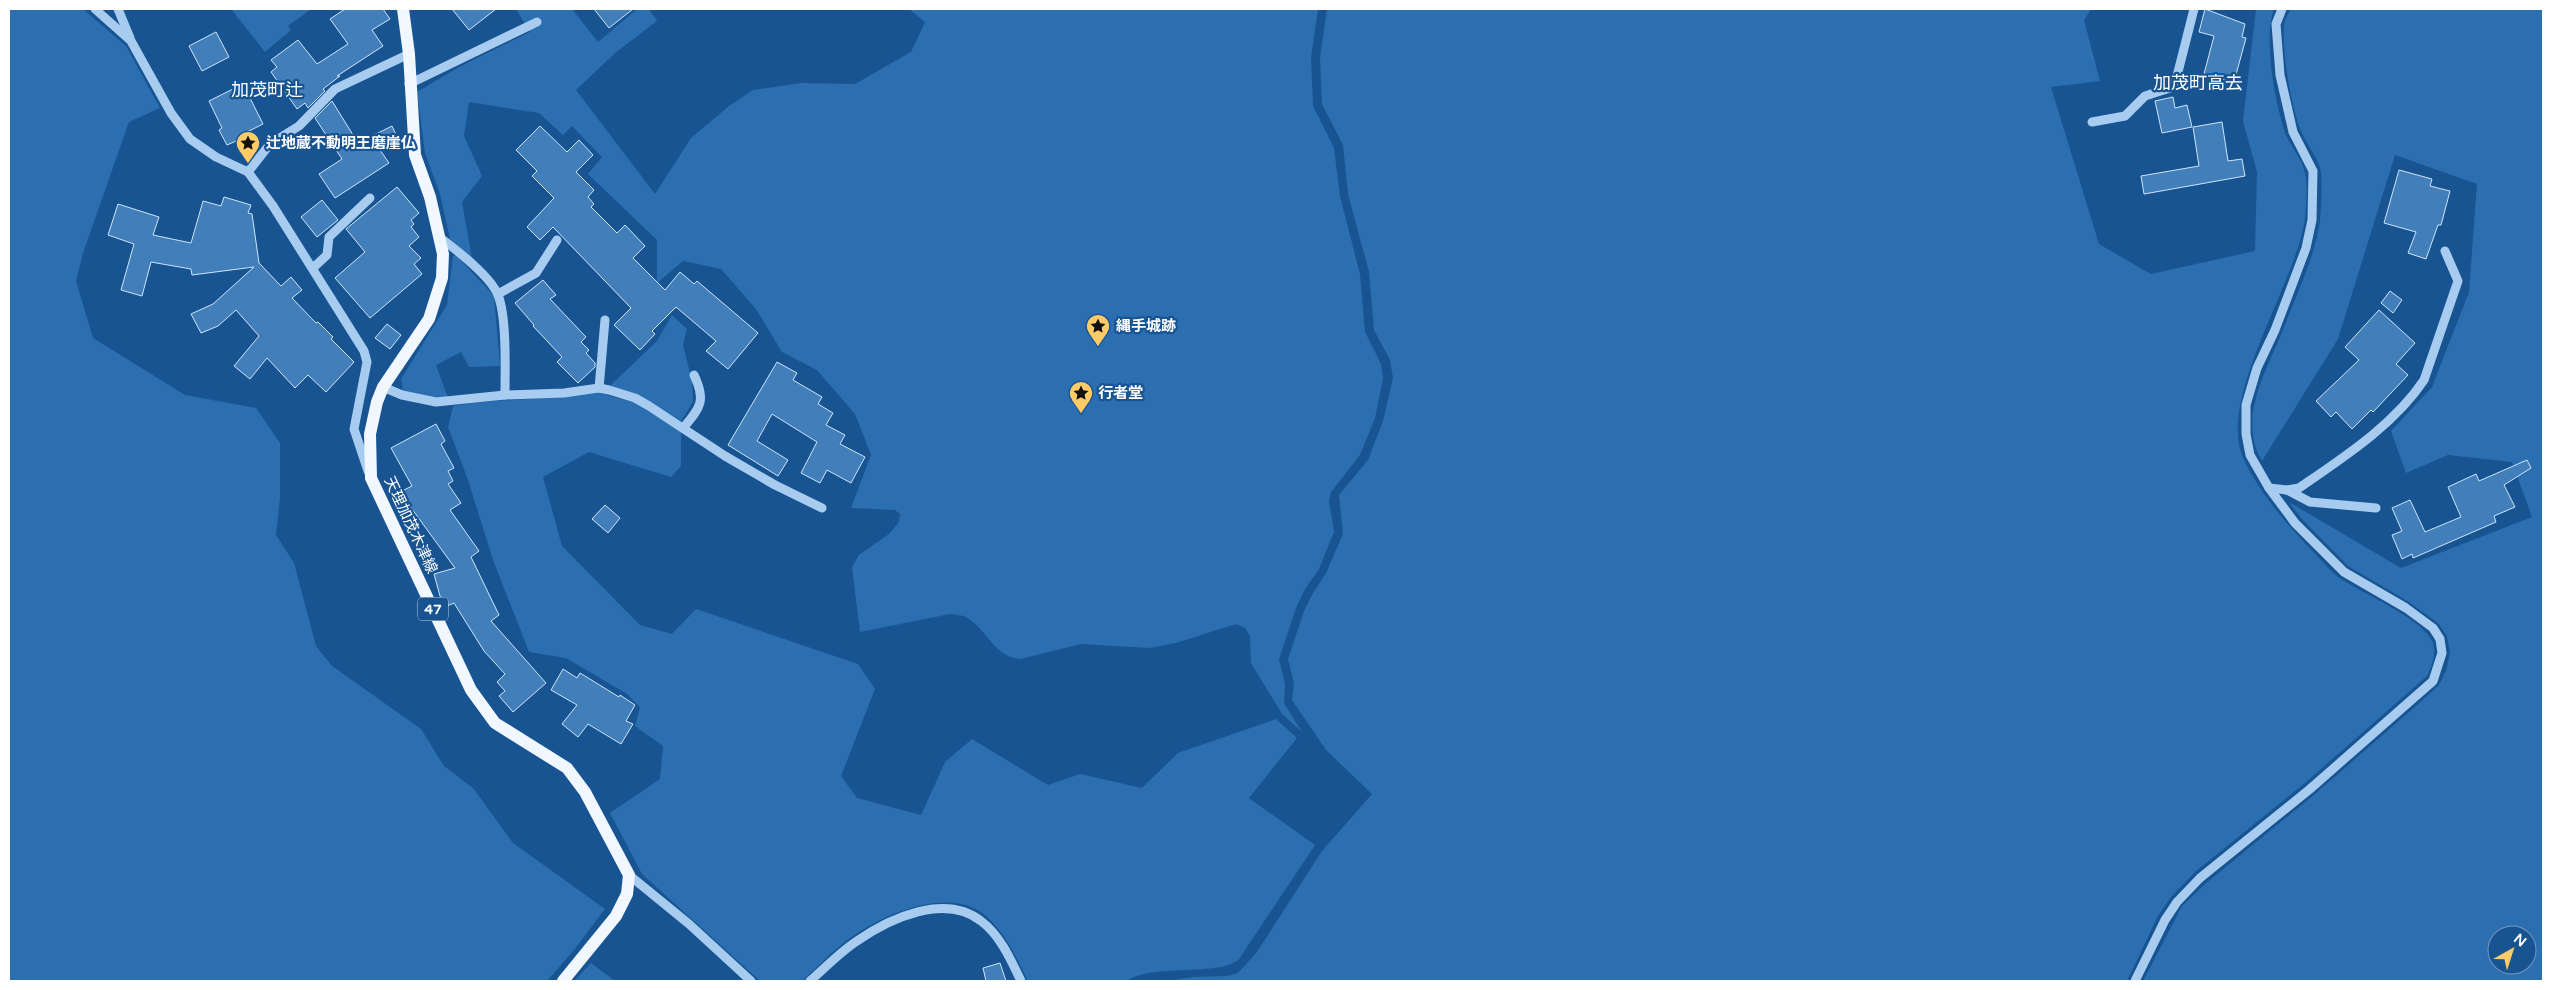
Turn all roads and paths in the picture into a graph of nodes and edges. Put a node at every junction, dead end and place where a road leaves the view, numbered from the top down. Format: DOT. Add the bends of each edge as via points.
graph roads {
  1 [pos="95,9"];
  2 [pos="118,9"];
  3 [pos="403,9"];
  4 [pos="2194,9"];
  5 [pos="2282,9"];
  6 [pos="537,22"];
  7 [pos="131,41"];
  8 [pos="409,54"];
  9 [pos="409,84"];
  10 [pos="2092,122"];
  11 [pos="248,172"];
  12 [pos="370,198"];
  13 [pos="438,235"];
  14 [pos="557,240"];
  15 [pos="2445,252"];
  16 [pos="313,268"];
  17 [pos="498,294"];
  18 [pos="605,320"];
  19 [pos="694,375"];
  20 [pos="383,387"];
  21 [pos="599,388"];
  22 [pos="504,395"];
  23 [pos="684,427"];
  24 [pos="371,478"];
  25 [pos="2269,488"];
  26 [pos="2287,490"];
  27 [pos="822,508"];
  28 [pos="2376,508"];
  29 [pos="629,876"];
  30 [pos="563,981"];
  31 [pos="750,981"];
  32 [pos="810,981"];
  33 [pos="1021,981"];
  34 [pos="2135,981"];
  1 -- 7 [label="street"];
  2 -- 7 [label="street"];
  3 -- 8 [label="main road, 天理加茂木津線 / 47"];
  4 -- 10 [label="street" via="2176,80 2170,88 2145,96 2125,116"];
  5 -- 25 [label="street" via="2276,24 2280,75 2293,132 2313,171 2312,220 2306,248 2257,368 2246,406 2250,455"];
  6 -- 9 [label="street"];
  7 -- 11 [label="street" via="171,113 190,139 216,157"];
  8 -- 9 [label="main road, 天理加茂木津線 / 47"];
  8 -- 11 [label="street" via="335,89 299,126 270,144"];
  9 -- 13 [label="main road, 天理加茂木津線 / 47" via="415,155 430,197"];
  11 -- 16 [label="street"];
  12 -- 16 [label="street" via="329,237 327,255"];
  13 -- 17 [label="street" via="459,252"];
  13 -- 20 [label="main road, 天理加茂木津線 / 47" via="443,254 437,300 429,319"];
  14 -- 17 [label="street" via="536,273"];
  15 -- 26 [label="street" via="2458,281 2420,386 2366,441 2299,488"];
  16 -- 24 [label="street" via="364,351 367,362 354,429"];
  17 -- 22 [label="street" via="502,316"];
  18 -- 21 [label="street"];
  19 -- 23 [label="street" via="702,391 698,410"];
  20 -- 22 [label="street" via="402,395 436,402"];
  20 -- 24 [label="main road, 天理加茂木津線 / 47" via="370,434"];
  21 -- 22 [label="street" via="564,394"];
  21 -- 23 [label="street" via="635,398"];
  23 -- 27 [label="street" via="774,485"];
  24 -- 29 [label="main road, 天理加茂木津線 / 47" via="471,690 495,722 567,768 585,792"];
  25 -- 26 [label="street"];
  25 -- 34 [label="street" via="2295,523 2344,572 2406,608 2433,628 2440,639 2442,653 2438,668 2433,680 2412,700 2188,890 2165,920"];
  26 -- 28 [label="street" via="2310,502"];
  29 -- 30 [label="main road" via="627,894 616,916"];
  29 -- 31 [label="street" via="689,924"];
  32 -- 33 [label="street" via="856,941 895,920 945,908 969,913 983,922 1009,956"];
}
